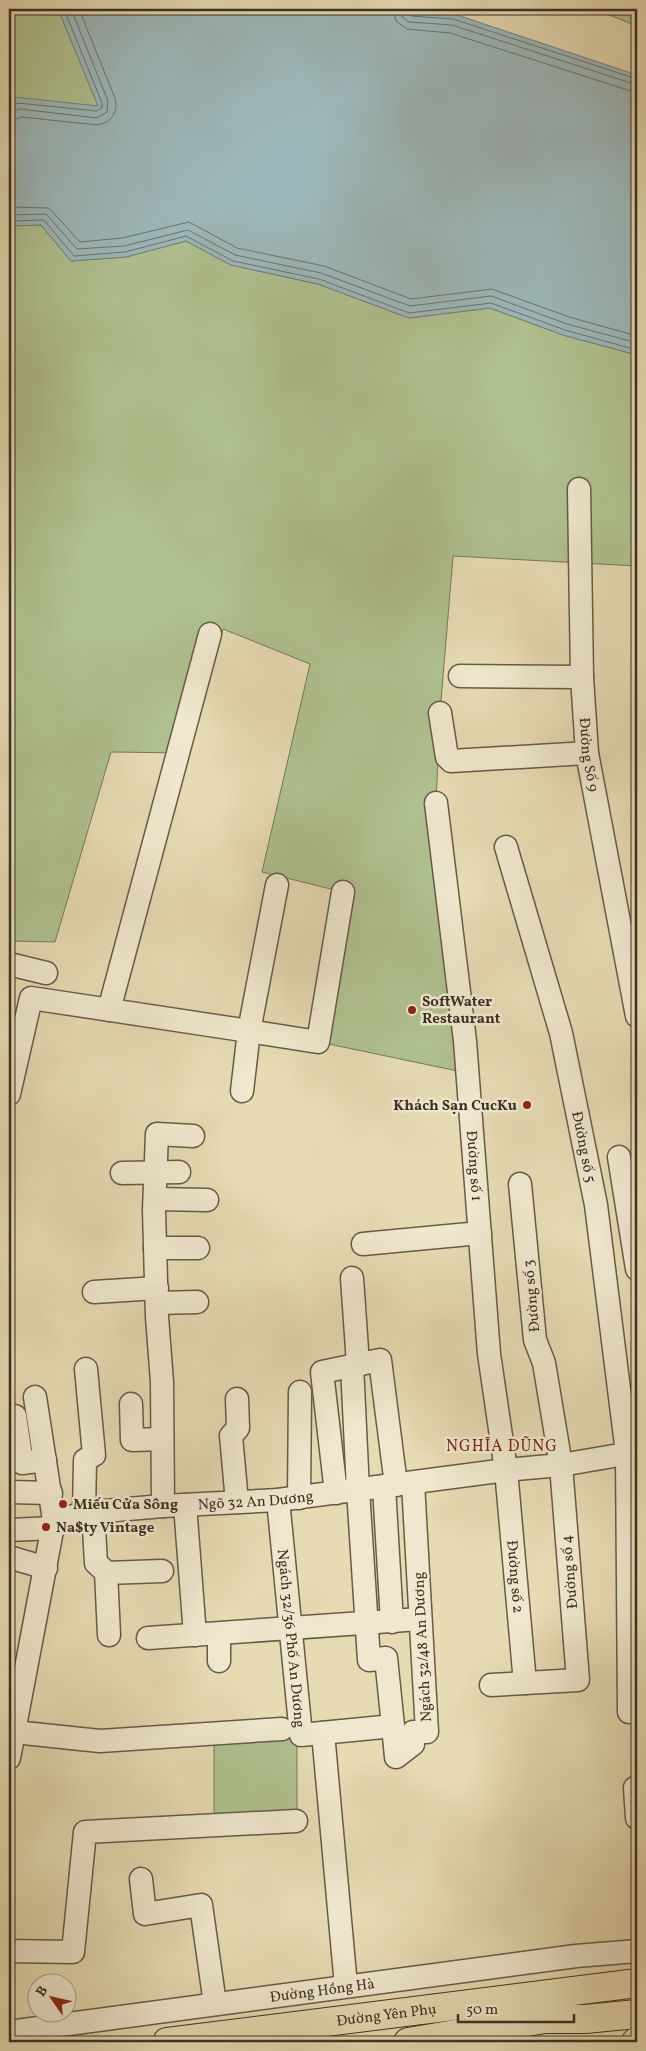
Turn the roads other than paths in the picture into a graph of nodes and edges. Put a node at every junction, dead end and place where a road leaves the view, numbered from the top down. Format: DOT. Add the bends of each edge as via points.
graph roads {
  1 [pos="578,490"];
  2 [pos="210,634"];
  3 [pos="460,676"];
  4 [pos="582,677"];
  5 [pos="440,713"];
  6 [pos="588,753"];
  7 [pos="436,803"];
  8 [pos="506,847"];
  9 [pos="277,885"];
  10 [pos="343,892"];
  11 [pos="9,964"];
  12 [pos="46,973"];
  13 [pos="109,1010"];
  14 [pos="637,1016"];
  15 [pos="249,1030"];
  16 [pos="242,1091"];
  17 [pos="9,1094"];
  18 [pos="192,1136"];
  19 [pos="619,1157"];
  20 [pos="156,1172"];
  21 [pos="179,1172"];
  22 [pos="122,1173"];
  23 [pos="520,1184"];
  24 [pos="155,1199"];
  25 [pos="207,1200"];
  26 [pos="480,1233"];
  27 [pos="363,1244"];
  28 [pos="156,1248"];
  29 [pos="198,1248"];
  30 [pos="637,1269"];
  31 [pos="352,1278"];
  32 [pos="94,1292"];
  33 [pos="157,1296"];
  34 [pos="197,1302"];
  35 [pos="355,1364"];
  36 [pos="86,1369"];
  37 [pos="300,1392"];
  38 [pos="35,1397"];
  39 [pos="237,1399"];
  40 [pos="131,1404"];
  41 [pos="9,1416"];
  42 [pos="162,1439"];
  43 [pos="632,1453"];
  44 [pos="46,1460"];
  45 [pos="561,1465"];
  46 [pos="506,1470"];
  47 [pos="398,1485"];
  48 [pos="347,1491"];
  49 [pos="9,1492"];
  50 [pos="51,1493"];
  51 [pos="289,1499"];
  52 [pos="237,1502"];
  53 [pos="174,1505"];
  54 [pos="632,1508"];
  55 [pos="88,1513"];
  56 [pos="54,1524"];
  57 [pos="9,1530"];
  58 [pos="9,1557"];
  59 [pos="46,1568"];
  60 [pos="162,1571"];
  61 [pos="106,1573"];
  62 [pos="420,1620"];
  63 [pos="392,1622"];
  64 [pos="367,1624"];
  65 [pos="290,1630"];
  66 [pos="219,1634"];
  67 [pos="109,1635"];
  68 [pos="194,1635"];
  69 [pos="148,1638"];
  70 [pos="17,1660"];
  71 [pos="219,1661"];
  72 [pos="526,1683"];
  73 [pos="491,1685"];
  74 [pos="629,1712"];
  75 [pos="393,1726"];
  76 [pos="282,1729"];
  77 [pos="14,1732"];
  78 [pos="323,1733"];
  79 [pos="9,1758"];
  80 [pos="637,1787"];
  81 [pos="637,1818"];
  82 [pos="296,1822"];
  83 [pos="141,1879"];
  84 [pos="634,1946"];
  85 [pos="9,1951"];
  86 [pos="625,1985"];
  87 [pos="346,1986"];
  88 [pos="215,2004"];
  89 [pos="637,2014"];
  90 [pos="545,2019"];
  91 [pos="9,2032"];
  92 [pos="167,2042"];
  93 [pos="408,2042"];
  1 -- 4 [label="street, Đường Số 9"];
  2 -- 13 [label="street"];
  3 -- 4 [label="street"];
  4 -- 6 [label="street, Đường Số 9"];
  5 -- 6 [label="street" via="447,757 451,761"];
  6 -- 14 [label="street, Đường Số 9"];
  7 -- 26 [label="street, Đường số 1" via="465,1041"];
  8 -- 43 [label="street, Đường số 5" via="561,1033 596,1205"];
  9 -- 15 [label="street"];
  10 -- 15 [label="street" via="318,1042"];
  11 -- 12 [label="street"];
  13 -- 15 [label="street"];
  13 -- 17 [label="street" via="31,998"];
  15 -- 16 [label="street"];
  18 -- 20 [label="street" via="157,1134"];
  19 -- 30 [label="street"];
  20 -- 21 [label="street"];
  20 -- 22 [label="street"];
  20 -- 24 [label="street"];
  23 -- 45 [label="street, Đường số 3" via="535,1340 544,1363"];
  24 -- 25 [label="street"];
  24 -- 28 [label="street"];
  26 -- 27 [label="street"];
  26 -- 46 [label="street, Đường số 1" via="490,1354"];
  28 -- 29 [label="street"];
  28 -- 33 [label="street"];
  31 -- 35 [label="street"];
  32 -- 33 [label="street"];
  33 -- 34 [label="street"];
  33 -- 42 [label="street"];
  35 -- 47 [label="street" via="380,1360"];
  35 -- 48 [label="street"];
  35 -- 48 [label="street" via="322,1372"];
  36 -- 55 [label="street" via="94,1455 85,1460"];
  37 -- 51 [label="street, Ngách 32/36 Phố An Dương"];
  38 -- 44 [label="street"];
  39 -- 52 [label="street" via="238,1428 231,1436"];
  40 -- 42 [label="street" via="132,1440"];
  41 -- 44 [label="street" via="15,1416 22,1463"];
  42 -- 53 [label="street" via="162,1463"];
  43 -- 45 [label="street, Ngõ 32 An Dương"];
  43 -- 54 [label="street, Đường số 5"];
  44 -- 50 [label="street"];
  45 -- 46 [label="street, Ngõ 32 An Dương"];
  45 -- 72 [label="street, Đường số 4" via="578,1680"];
  46 -- 47 [label="street, Ngõ 32 An Dương"];
  46 -- 72 [label="street, Đường số 2"];
  47 -- 48 [label="street, Ngõ 32 An Dương"];
  47 -- 62 [label="street, Ngách 32/48 An Dương"];
  47 -- 63 [label="street"];
  48 -- 51 [label="street, Ngõ 32 An Dương"];
  48 -- 64 [label="street"];
  49 -- 50 [label="street"];
  50 -- 56 [label="street"];
  51 -- 52 [label="street, Ngõ 32 An Dương"];
  51 -- 65 [label="street, Ngách 32/36 Phố An Dương"];
  52 -- 53 [label="street, Ngõ 32 An Dương"];
  53 -- 55 [label="street, Ngõ 32 An Dương"];
  53 -- 68 [label="street"];
  54 -- 74 [label="street, Đường số 5"];
  55 -- 56 [label="street, Ngõ 32 An Dương"];
  55 -- 61 [label="street" via="96,1563"];
  56 -- 57 [label="street, Ngõ 32 An Dương"];
  56 -- 59 [label="street"];
  58 -- 59 [label="street"];
  59 -- 70 [label="street"];
  60 -- 61 [label="street"];
  61 -- 67 [label="street"];
  62 -- 63 [label="street"];
  62 -- 75 [label="street, Ngách 32/48 An Dương" via="428,1732 413,1732 413,1744 396,1757"];
  63 -- 64 [label="street"];
  64 -- 65 [label="street"];
  64 -- 75 [label="street" via="370,1660 386,1658"];
  65 -- 66 [label="street"];
  65 -- 78 [label="street, Ngách 32/36 Phố An Dương" via="301,1735"];
  66 -- 68 [label="street"];
  66 -- 71 [label="street"];
  68 -- 69 [label="street"];
  70 -- 77 [label="street"];
  72 -- 73 [label="street"];
  75 -- 78 [label="street, Ngách 32/36 Phố An Dương"];
  76 -- 77 [label="street" via="100,1741"];
  77 -- 79 [label="street"];
  78 -- 87 [label="street"];
  80 -- 81 [label="street"];
  82 -- 85 [label="street" via="85,1832 72,1952"];
  83 -- 88 [label="street" via="145,1914 202,1906"];
  84 -- 87 [label="street, Đường Hồng Hà"];
  86 -- 90 [label="main road"];
  86 -- 92 [label="main road, Đường Yên Phụ"];
  87 -- 88 [label="street, Đường Hồng Hà"];
  88 -- 91 [label="street, Đường Hồng Hà"];
  89 -- 90 [label="main road"];
  90 -- 93 [label="main road"];
}
